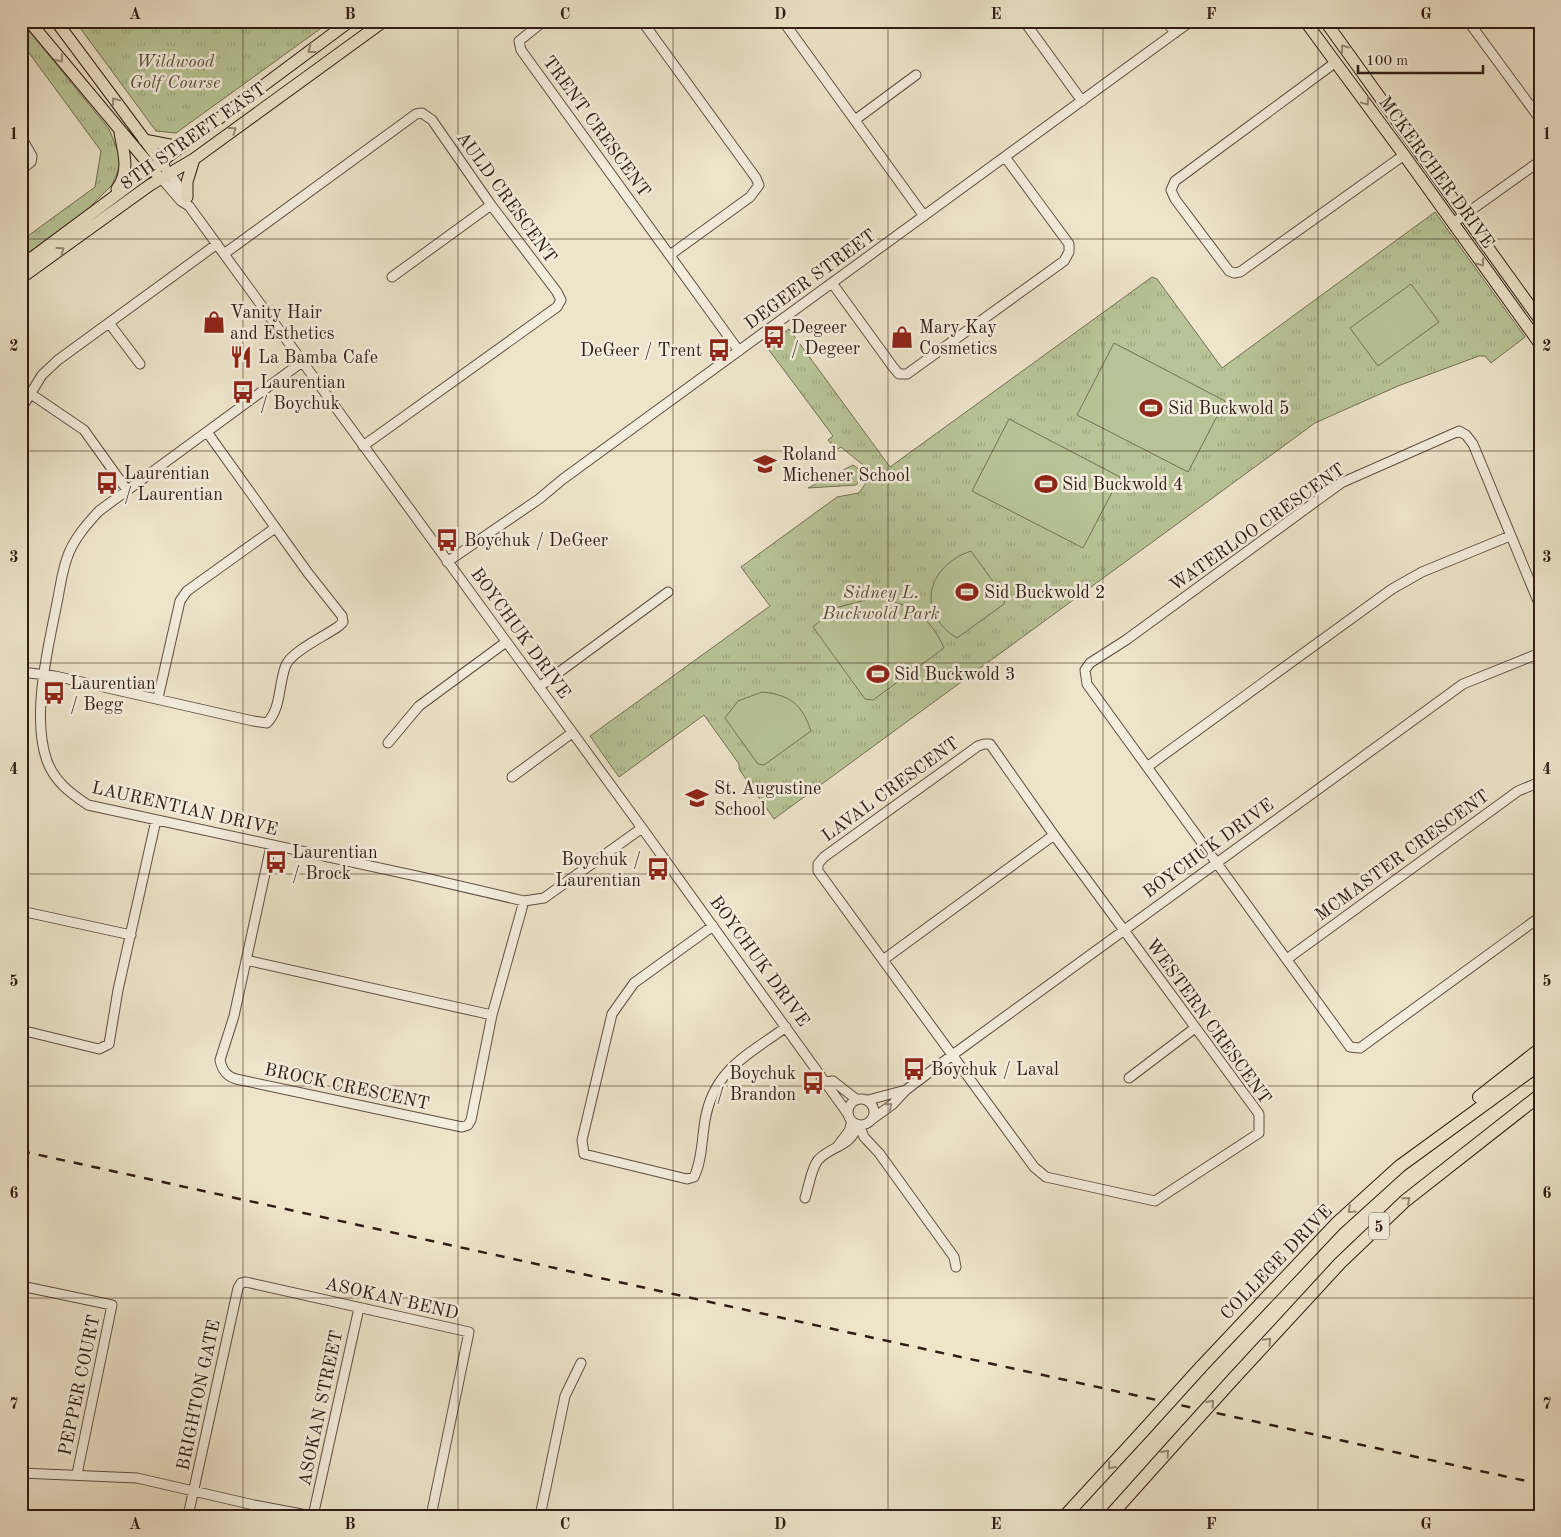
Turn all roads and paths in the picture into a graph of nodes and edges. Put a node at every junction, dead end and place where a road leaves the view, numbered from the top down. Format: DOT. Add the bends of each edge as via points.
graph roads {
  1 [pos="29,21"];
  2 [pos="56,21"];
  3 [pos="350,21"];
  4 [pos="384,21"];
  5 [pos="544,21"];
  6 [pos="642,21"];
  7 [pos="1024,21"];
  8 [pos="1166,21"];
  9 [pos="1191,21"];
  10 [pos="1305,21"];
  11 [pos="1325,21"];
  12 [pos="1468,21"];
  13 [pos="788,23"];
  14 [pos="1175,33"];
  15 [pos="1336,62"];
  16 [pos="916,75"];
  17 [pos="1082,101"];
  18 [pos="1540,119"];
  19 [pos="855,120"];
  20 [pos="120,132"];
  21 [pos="21,137"];
  22 [pos="144,140"];
  23 [pos="180,147"];
  24 [pos="1404,155"];
  25 [pos="1005,157"];
  26 [pos="194,159"];
  27 [pos="1540,161"];
  28 [pos="156,164"];
  29 [pos="21,170"];
  30 [pos="165,176"];
  31 [pos="111,197"];
  32 [pos="188,202"];
  33 [pos="491,205"];
  34 [pos="1465,215"];
  35 [pos="924,216"];
  36 [pos="1453,223"];
  37 [pos="217,244"];
  38 [pos="224,254"];
  39 [pos="670,255"];
  40 [pos="21,266"];
  41 [pos="392,277"];
  42 [pos="21,278"];
  43 [pos="832,283"];
  44 [pos="1540,320"];
  45 [pos="109,322"];
  46 [pos="1540,344"];
  47 [pos="739,351"];
  48 [pos="302,362"];
  49 [pos="140,364"];
  50 [pos="31,394"];
  51 [pos="21,409"];
  52 [pos="207,432"];
  53 [pos="363,446"];
  54 [pos="127,490"];
  55 [pos="275,528"];
  56 [pos="1510,536"];
  57 [pos="447,562"];
  58 [pos="668,592"];
  59 [pos="1540,606"];
  60 [pos="506,642"];
  61 [pos="1540,652"];
  62 [pos="21,672"];
  63 [pos="43,674"];
  64 [pos="539,687"];
  65 [pos="158,698"];
  66 [pos="572,734"];
  67 [pos="388,743"];
  68 [pos="1147,767"];
  69 [pos="512,777"];
  70 [pos="1540,782"];
  71 [pos="156,820"];
  72 [pos="642,828"];
  73 [pos="1054,835"];
  74 [pos="271,846"];
  75 [pos="1218,863"];
  76 [pos="524,901"];
  77 [pos="21,911"];
  78 [pos="1540,917"];
  79 [pos="713,926"];
  80 [pos="1124,930"];
  81 [pos="131,935"];
  82 [pos="1287,959"];
  83 [pos="246,960"];
  84 [pos="883,960"];
  85 [pos="492,1015"];
  86 [pos="786,1027"];
  87 [pos="1195,1028"];
  88 [pos="21,1030"];
  89 [pos="1540,1049"];
  90 [pos="951,1056"];
  91 [pos="1540,1064"];
  92 [pos="1129,1078"];
  93 [pos="825,1082"];
  94 [pos="906,1090"];
  95 [pos="1540,1095"];
  96 [pos="856,1099"];
  97 [pos="868,1100"];
  98 [pos="859,1121"];
  99 [pos="1400,1166"];
  100 [pos="805,1198"];
  101 [pos="956,1267"];
  102 [pos="241,1283"];
  103 [pos="21,1286"];
  104 [pos="359,1308"];
  105 [pos="581,1363"];
  106 [pos="21,1473"];
  107 [pos="77,1474"];
  108 [pos="194,1492"];
  109 [pos="188,1516"];
  110 [pos="312,1516"];
  111 [pos="431,1516"];
  112 [pos="540,1516"];
  113 [pos="1065,1516"];
  114 [pos="1110,1516"];
  1 -- 20 [label="main road, BOYCHUK DRIVE, one-way"];
  22 -- 2 [label="main road, BOYCHUK DRIVE, one-way"];
  3 -- 23 [label="main road, 8TH STREET EAST, one-way"];
  26 -- 4 [label="main road, 8TH STREET EAST, one-way"];
  5 -- 39 [label="street, TRENT CRESCENT" via="519,41 521,50"];
  6 -- 39 [label="street" via="759,185 750,196"];
  7 -- 17 [label="street"];
  8 -- 14 [label="street"];
  9 -- 14 [label="street, DEGEER STREET"];
  10 -- 15 [label="main road, MCKERCHER DRIVE"];
  34 -- 11 [label="main road, MCKERCHER DRIVE, one-way"];
  12 -- 18 [label="street"];
  13 -- 19 [label="street"];
  14 -- 17 [label="street, DEGEER STREET"];
  15 -- 24 [label="main road, MCKERCHER DRIVE, one-way"];
  15 -- 24 [label="street" via="1175,181 1172,190 1175,199 1229,271 1240,272"];
  16 -- 19 [label="street"];
  17 -- 25 [label="street, DEGEER STREET"];
  19 -- 35 [label="street"];
  20 -- 28 [label="main road, BOYCHUK DRIVE"];
  20 -- 31 [label="main road" via="124,178"];
  21 -- 29 [label="street" via="32,156 31,162"];
  22 -- 23 [label="main road"];
  22 -- 28 [label="main road, BOYCHUK DRIVE"];
  23 -- 28 [label="main road, 8TH STREET EAST"];
  24 -- 36 [label="main road, MCKERCHER DRIVE"];
  25 -- 35 [label="street, DEGEER STREET"];
  25 -- 43 [label="street" via="1069,244 1067,256 1056,266 907,374 899,374 893,367"];
  26 -- 30 [label="main road, 8TH STREET EAST"];
  26 -- 32 [label="main road" via="187,182"];
  27 -- 34 [label="street"];
  28 -- 30 [label="main road, BOYCHUK DRIVE"];
  28 -- 31 [label="main road, 8TH STREET EAST"];
  30 -- 32 [label="street, BOYCHUK DRIVE" via="181,201"];
  42 -- 30 [label="main road, 8TH STREET EAST, one-way"];
  31 -- 40 [label="main road, 8TH STREET EAST"];
  32 -- 37 [label="street, BOYCHUK DRIVE"];
  33 -- 38 [label="street, AULD CRESCENT" via="432,120 416,114"];
  33 -- 41 [label="street"];
  33 -- 53 [label="street, AULD CRESCENT" via="560,296 560,304"];
  34 -- 36 [label="street"];
  34 -- 44 [label="main road, MCKERCHER DRIVE"];
  35 -- 43 [label="street, DEGEER STREET"];
  36 -- 46 [label="main road, MCKERCHER DRIVE, one-way"];
  37 -- 38 [label="street, BOYCHUK DRIVE"];
  37 -- 45 [label="street"];
  38 -- 48 [label="street, BOYCHUK DRIVE"];
  39 -- 47 [label="street, TRENT CRESCENT"];
  43 -- 47 [label="street, DEGEER STREET"];
  45 -- 49 [label="street"];
  45 -- 50 [label="street" via="58,360 42,375"];
  47 -- 57 [label="street, DEGEER STREET" via="540,499"];
  48 -- 52 [label="street, LAURENTIAN DRIVE"];
  48 -- 53 [label="street, BOYCHUK DRIVE"];
  50 -- 51 [label="street"];
  50 -- 54 [label="street" via="84,430"];
  52 -- 54 [label="street, LAURENTIAN DRIVE"];
  52 -- 55 [label="street"];
  53 -- 57 [label="street, BOYCHUK DRIVE"];
  54 -- 63 [label="street, LAURENTIAN DRIVE" via="83,528 67,557"];
  55 -- 65 [label="street" via="187,591 180,601"];
  55 -- 65 [label="street" via="342,616 343,622 286,663 275,715 267,723"];
  56 -- 59 [label="street, WATERLOO CRESCENT"];
  56 -- 68 [label="street" via="1422,572 1392,589"];
  56 -- 68 [label="street, WATERLOO CRESCENT" via="1473,444 1459,431 1341,483 1084,670 1087,684"];
  57 -- 60 [label="street, BOYCHUK DRIVE"];
  58 -- 64 [label="street"];
  60 -- 64 [label="street, BOYCHUK DRIVE"];
  60 -- 67 [label="street" via="419,706"];
  61 -- 75 [label="street, BOYCHUK DRIVE" via="1463,684"];
  62 -- 63 [label="street"];
  63 -- 65 [label="street"];
  63 -- 71 [label="street, LAURENTIAN DRIVE" via="42,736 47,762 65,790 88,804"];
  64 -- 66 [label="street, BOYCHUK DRIVE"];
  66 -- 69 [label="street"];
  66 -- 72 [label="street, BOYCHUK DRIVE"];
  68 -- 75 [label="street, WATERLOO CRESCENT"];
  70 -- 82 [label="street, MCMASTER CRESCENT" via="1518,791"];
  71 -- 74 [label="street, LAURENTIAN DRIVE"];
  71 -- 81 [label="street"];
  72 -- 76 [label="street, LAURENTIAN DRIVE" via="544,898"];
  72 -- 79 [label="street, BOYCHUK DRIVE"];
  73 -- 80 [label="street, LAVAL CRESCENT"];
  73 -- 84 [label="street"];
  73 -- 84 [label="street, LAVAL CRESCENT" via="990,744 984,744 824,857 818,864 818,871"];
  74 -- 76 [label="street, LAURENTIAN DRIVE"];
  74 -- 83 [label="street, BROCK CRESCENT"];
  75 -- 80 [label="street, BOYCHUK DRIVE"];
  75 -- 82 [label="street"];
  76 -- 85 [label="street, BROCK CRESCENT"];
  77 -- 81 [label="street"];
  78 -- 82 [label="street" via="1360,1048 1350,1047"];
  79 -- 86 [label="street, BOYCHUK DRIVE"];
  79 -- 86 [label="street" via="634,983 612,1014 582,1140 584,1154 687,1179 694,1177 709,1101 716,1085 726,1072"];
  80 -- 87 [label="street, WESTERN CRESCENT"];
  80 -- 90 [label="street, BOYCHUK DRIVE"];
  81 -- 88 [label="street" via="109,1044 99,1050"];
  83 -- 85 [label="street"];
  83 -- 85 [label="street, BROCK CRESCENT" via="220,1060 224,1072 236,1079 343,1103 462,1127 468,1125"];
  84 -- 90 [label="street, LAVAL CRESCENT"];
  86 -- 93 [label="street, BOYCHUK DRIVE"];
  87 -- 90 [label="street, WESTERN CRESCENT" via="1259,1114 1260,1133 1155,1202 1046,1177 1034,1167"];
  87 -- 92 [label="street"];
  89 -- 99 [label="highway"];
  90 -- 94 [label="street, BOYCHUK DRIVE"];
  91 -- 99 [label="highway, COLLEGE DRIVE / 5"];
  93 -- 96 [label="street" via="833,1081"];
  93 -- 98 [label="street, BOYCHUK DRIVE"];
  94 -- 97 [label="street, BOYCHUK DRIVE"];
  98 -- 94 [label="street, BOYCHUK DRIVE, one-way" via="893,1104"];
  114 -- 95 [label="highway, 5, one-way, bridge" via="1340,1264 1405,1201"];
  96 -- 97 [label="street, BOYCHUK DRIVE"];
  96 -- 98 [label="street" via="848,1107"];
  97 -- 98 [label="street" via="874,1110"];
  98 -- 100 [label="street" via="850,1140 819,1160"];
  98 -- 101 [label="street" via="864,1138 954,1257"];
  99 -- 113 [label="highway, COLLEGE DRIVE / 5, one-way, bridge" via="1336,1224"];
  102 -- 104 [label="street, ASOKAN BEND"];
  102 -- 108 [label="street, BRIGHTON GATE"];
  103 -- 107 [label="street, PEPPER COURT" via="112,1305"];
  104 -- 110 [label="street, ASOKAN STREET"];
  104 -- 111 [label="street, ASOKAN BEND" via="469,1332"];
  105 -- 112 [label="street" via="565,1396"];
  106 -- 107 [label="street"];
  107 -- 108 [label="street" via="137,1478"];
  108 -- 109 [label="street, BRIGHTON GATE"];
  108 -- 110 [label="street"];
}
